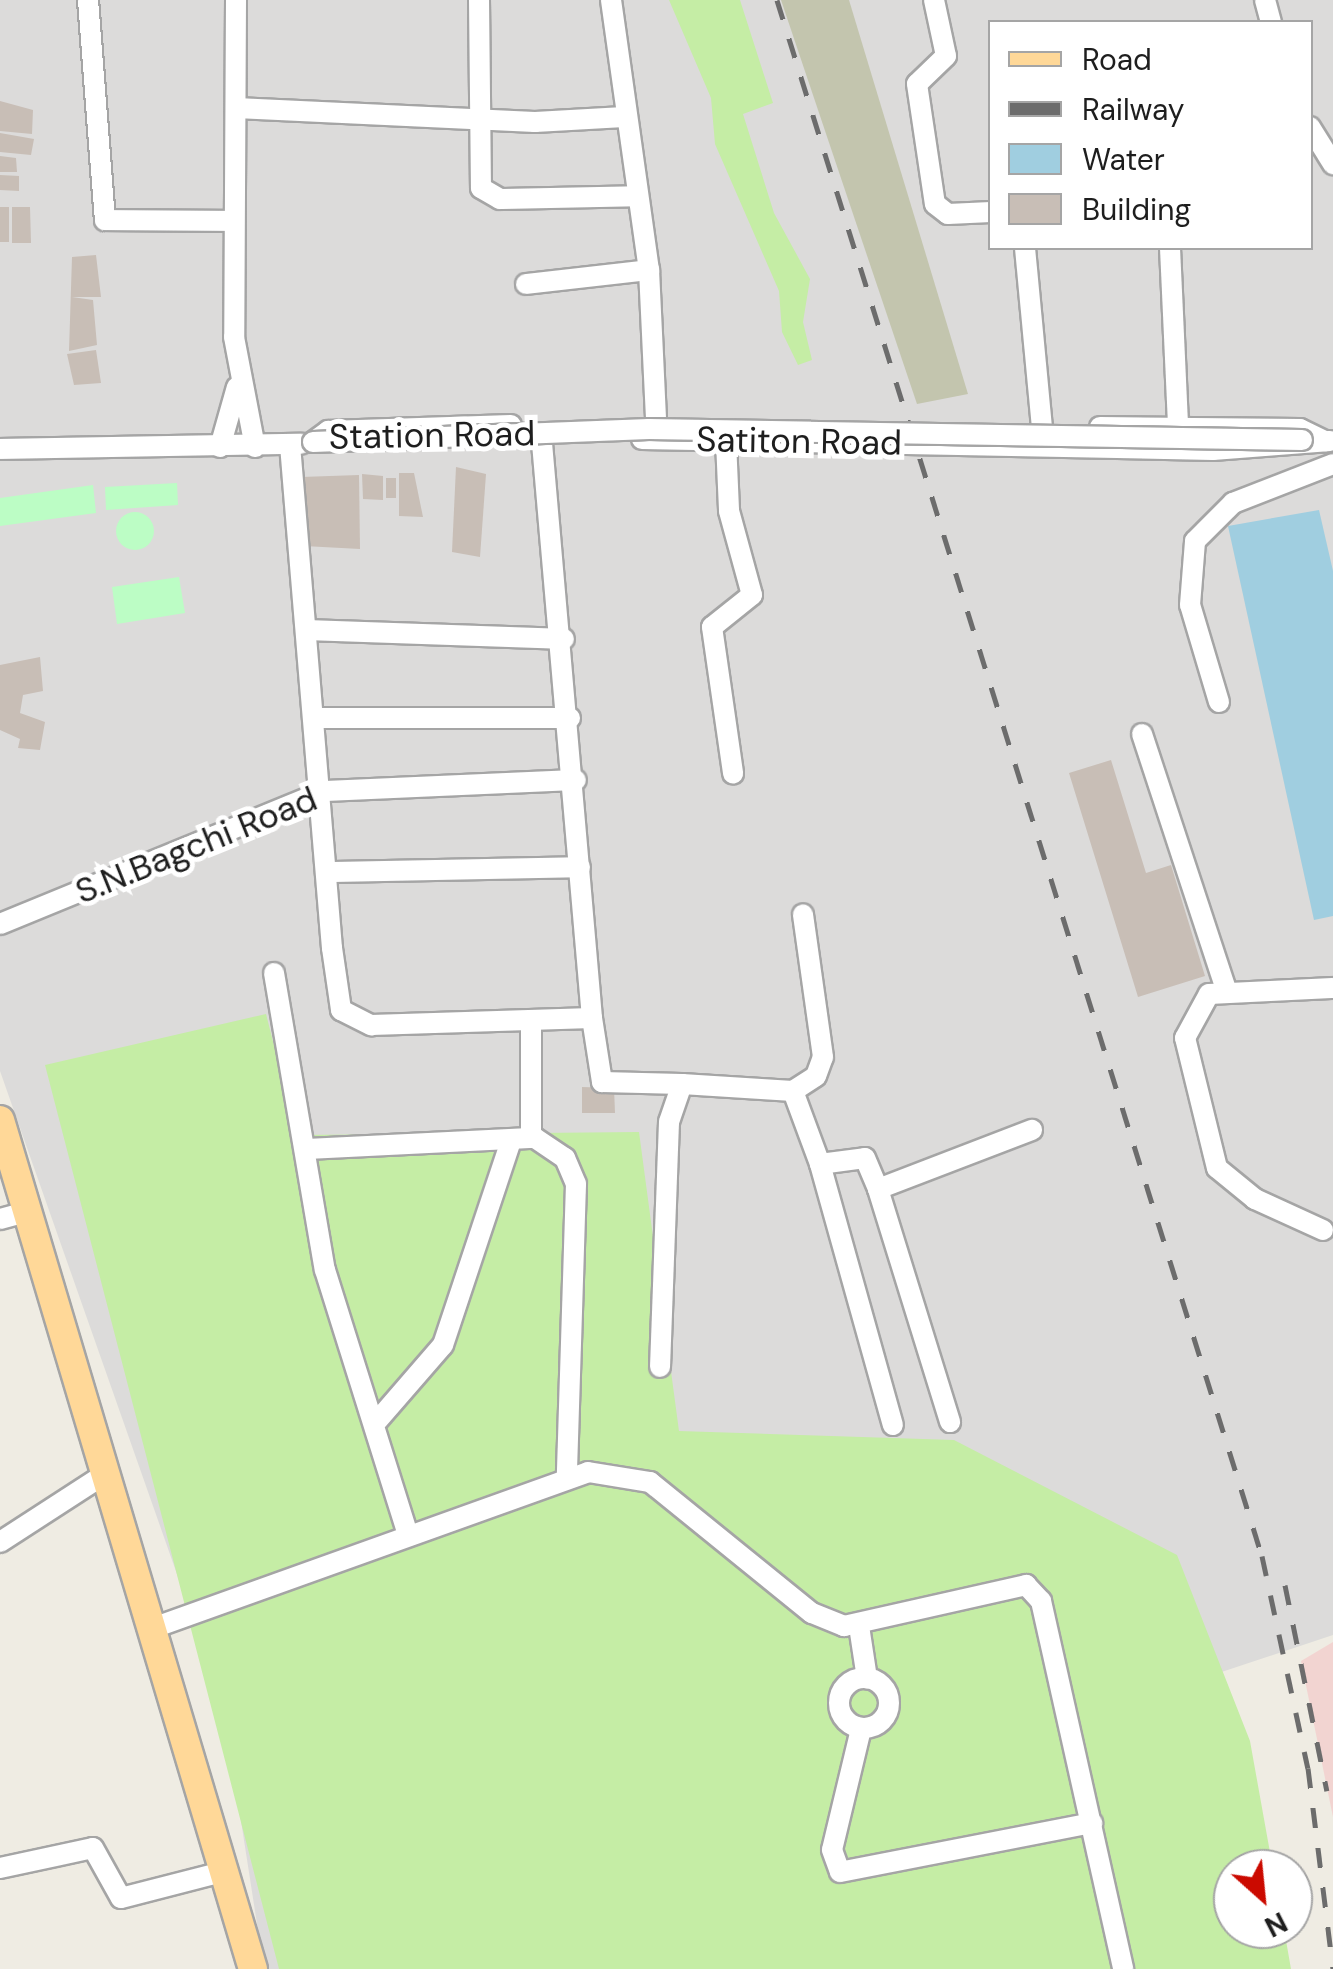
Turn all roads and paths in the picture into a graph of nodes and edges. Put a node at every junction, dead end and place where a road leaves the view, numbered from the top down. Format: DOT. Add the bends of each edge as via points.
graph roads {
  1 [pos="88,0"];
  2 [pos="236,0"];
  3 [pos="479,0"];
  4 [pos="611,0"];
  5 [pos="934,0"];
  6 [pos="236,108"];
  7 [pos="624,116"];
  8 [pos="483,117"];
  9 [pos="1313,132"];
  10 [pos="1333,164"];
  11 [pos="638,196"];
  12 [pos="988,212"];
  13 [pos="234,221"];
  14 [pos="1026,250"];
  15 [pos="1170,250"];
  16 [pos="648,270"];
  17 [pos="526,284"];
  18 [pos="237,387"];
  19 [pos="656,420"];
  20 [pos="1178,426"];
  21 [pos="1042,428"];
  22 [pos="726,441"];
  23 [pos="1330,441"];
  24 [pos="313,442"];
  25 [pos="542,443"];
  26 [pos="1295,444"];
  27 [pos="290,445"];
  28 [pos="220,447"];
  29 [pos="255,447"];
  30 [pos="0,449"];
  31 [pos="1333,464"];
  32 [pos="309,630"];
  33 [pos="564,639"];
  34 [pos="1219,702"];
  35 [pos="319,718"];
  36 [pos="570,718"];
  37 [pos="1142,734"];
  38 [pos="732,772"];
  39 [pos="576,780"];
  40 [pos="324,791"];
  41 [pos="580,867"];
  42 [pos="330,872"];
  43 [pos="803,914"];
  44 [pos="0,924"];
  45 [pos="274,973"];
  46 [pos="1333,988"];
  47 [pos="1227,992"];
  48 [pos="592,1018"];
  49 [pos="531,1020"];
  50 [pos="682,1084"];
  51 [pos="792,1091"];
  52 [pos="0,1120"];
  53 [pos="1032,1130"];
  54 [pos="521,1139"];
  55 [pos="307,1149"];
  56 [pos="820,1164"];
  57 [pos="878,1189"];
  58 [pos="14,1216"];
  59 [pos="1323,1230"];
  60 [pos="660,1367"];
  61 [pos="378,1420"];
  62 [pos="950,1422"];
  63 [pos="893,1425"];
  64 [pos="105,1474"];
  65 [pos="567,1476"];
  66 [pos="406,1531"];
  67 [pos="0,1542"];
  68 [pos="859,1626"];
  69 [pos="153,1628"];
  70 [pos="868,1678"];
  71 [pos="861,1729"];
  72 [pos="1092,1823"];
  73 [pos="0,1868"];
  74 [pos="226,1871"];
  75 [pos="254,1969"];
  76 [pos="1123,1969"];
  1 -- 13 [label="street" via="105,220"];
  2 -- 6 [label="street"];
  3 -- 8 [label="street"];
  4 -- 7 [label="street"];
  5 -- 12 [label="street" via="946,56 917,84 935,204 948,214"];
  6 -- 8 [label="street"];
  6 -- 13 [label="street"];
  7 -- 8 [label="street"];
  7 -- 11 [label="street"];
  8 -- 11 [label="street" via="477,176 488,196"];
  9 -- 10 [label="street"];
  11 -- 16 [label="street"];
  13 -- 18 [label="street"];
  14 -- 21 [label="street"];
  15 -- 20 [label="street"];
  16 -- 17 [label="street"];
  16 -- 19 [label="street"];
  18 -- 28 [label="street"];
  18 -- 29 [label="street"];
  19 -- 21 [label="street, Station Road"];
  19 -- 24 [label="street, Station Road" via="328,430"];
  20 -- 21 [label="street, Station Road"];
  20 -- 23 [label="street, Station Road" via="1300,428"];
  22 -- 25 [label="street, Satiton Road"];
  22 -- 26 [label="street, Satiton Road"];
  22 -- 38 [label="street" via="729,510 752,595 712,628"];
  23 -- 26 [label="street, Station Road"];
  24 -- 25 [label="street, Satiton Road" via="330,450"];
  24 -- 26 [label="street, Station Road, bridge" via="649,429"];
  24 -- 27 [label="street"];
  25 -- 33 [label="street"];
  27 -- 29 [label="street"];
  27 -- 32 [label="street"];
  28 -- 29 [label="street"];
  28 -- 30 [label="street"];
  31 -- 34 [label="street" via="1232,503 1195,541 1190,605"];
  32 -- 33 [label="street"];
  32 -- 35 [label="street"];
  33 -- 36 [label="street"];
  35 -- 36 [label="street"];
  35 -- 40 [label="street"];
  36 -- 39 [label="street"];
  37 -- 47 [label="street"];
  39 -- 40 [label="street, S.N.Bagchi Road"];
  39 -- 41 [label="street"];
  40 -- 42 [label="street"];
  40 -- 44 [label="street, S.N.Bagchi Road"];
  41 -- 42 [label="street"];
  41 -- 48 [label="street"];
  42 -- 49 [label="street" via="346,1018"];
  43 -- 51 [label="street" via="823,1057 816,1076"];
  45 -- 55 [label="street"];
  46 -- 47 [label="street"];
  47 -- 59 [label="street" via="1202,997 1185,1038 1217,1168 1256,1199"];
  48 -- 49 [label="street"];
  48 -- 50 [label="street" via="602,1082"];
  49 -- 54 [label="street"];
  50 -- 51 [label="street"];
  50 -- 60 [label="street" via="669,1122"];
  51 -- 56 [label="street"];
  52 -- 58 [label="main road"];
  53 -- 57 [label="street"];
  54 -- 55 [label="street"];
  54 -- 61 [label="street" via="444,1345"];
  54 -- 65 [label="street" via="557,1148 576,1184"];
  55 -- 61 [label="street" via="325,1270"];
  56 -- 57 [label="street" via="864,1158"];
  56 -- 63 [label="street"];
  57 -- 62 [label="street"];
  58 -- 64 [label="main road"];
  61 -- 66 [label="street"];
  64 -- 67 [label="street"];
  64 -- 69 [label="main road"];
  65 -- 66 [label="street"];
  65 -- 68 [label="street" via="650,1482 812,1613"];
  66 -- 69 [label="street"];
  68 -- 70 [label="street"];
  68 -- 72 [label="street" via="1018,1585 1034,1589"];
  69 -- 74 [label="main road"];
  70 -- 71 [label="street" via="882,1685 889,1706 876,1726"];
  70 -- 71 [label="street" via="848,1683 838,1700 844,1719"];
  71 -- 72 [label="street" via="832,1850 840,1872"];
  72 -- 76 [label="street"];
  73 -- 74 [label="street" via="93,1848 121,1898"];
  74 -- 75 [label="main road"];
}
